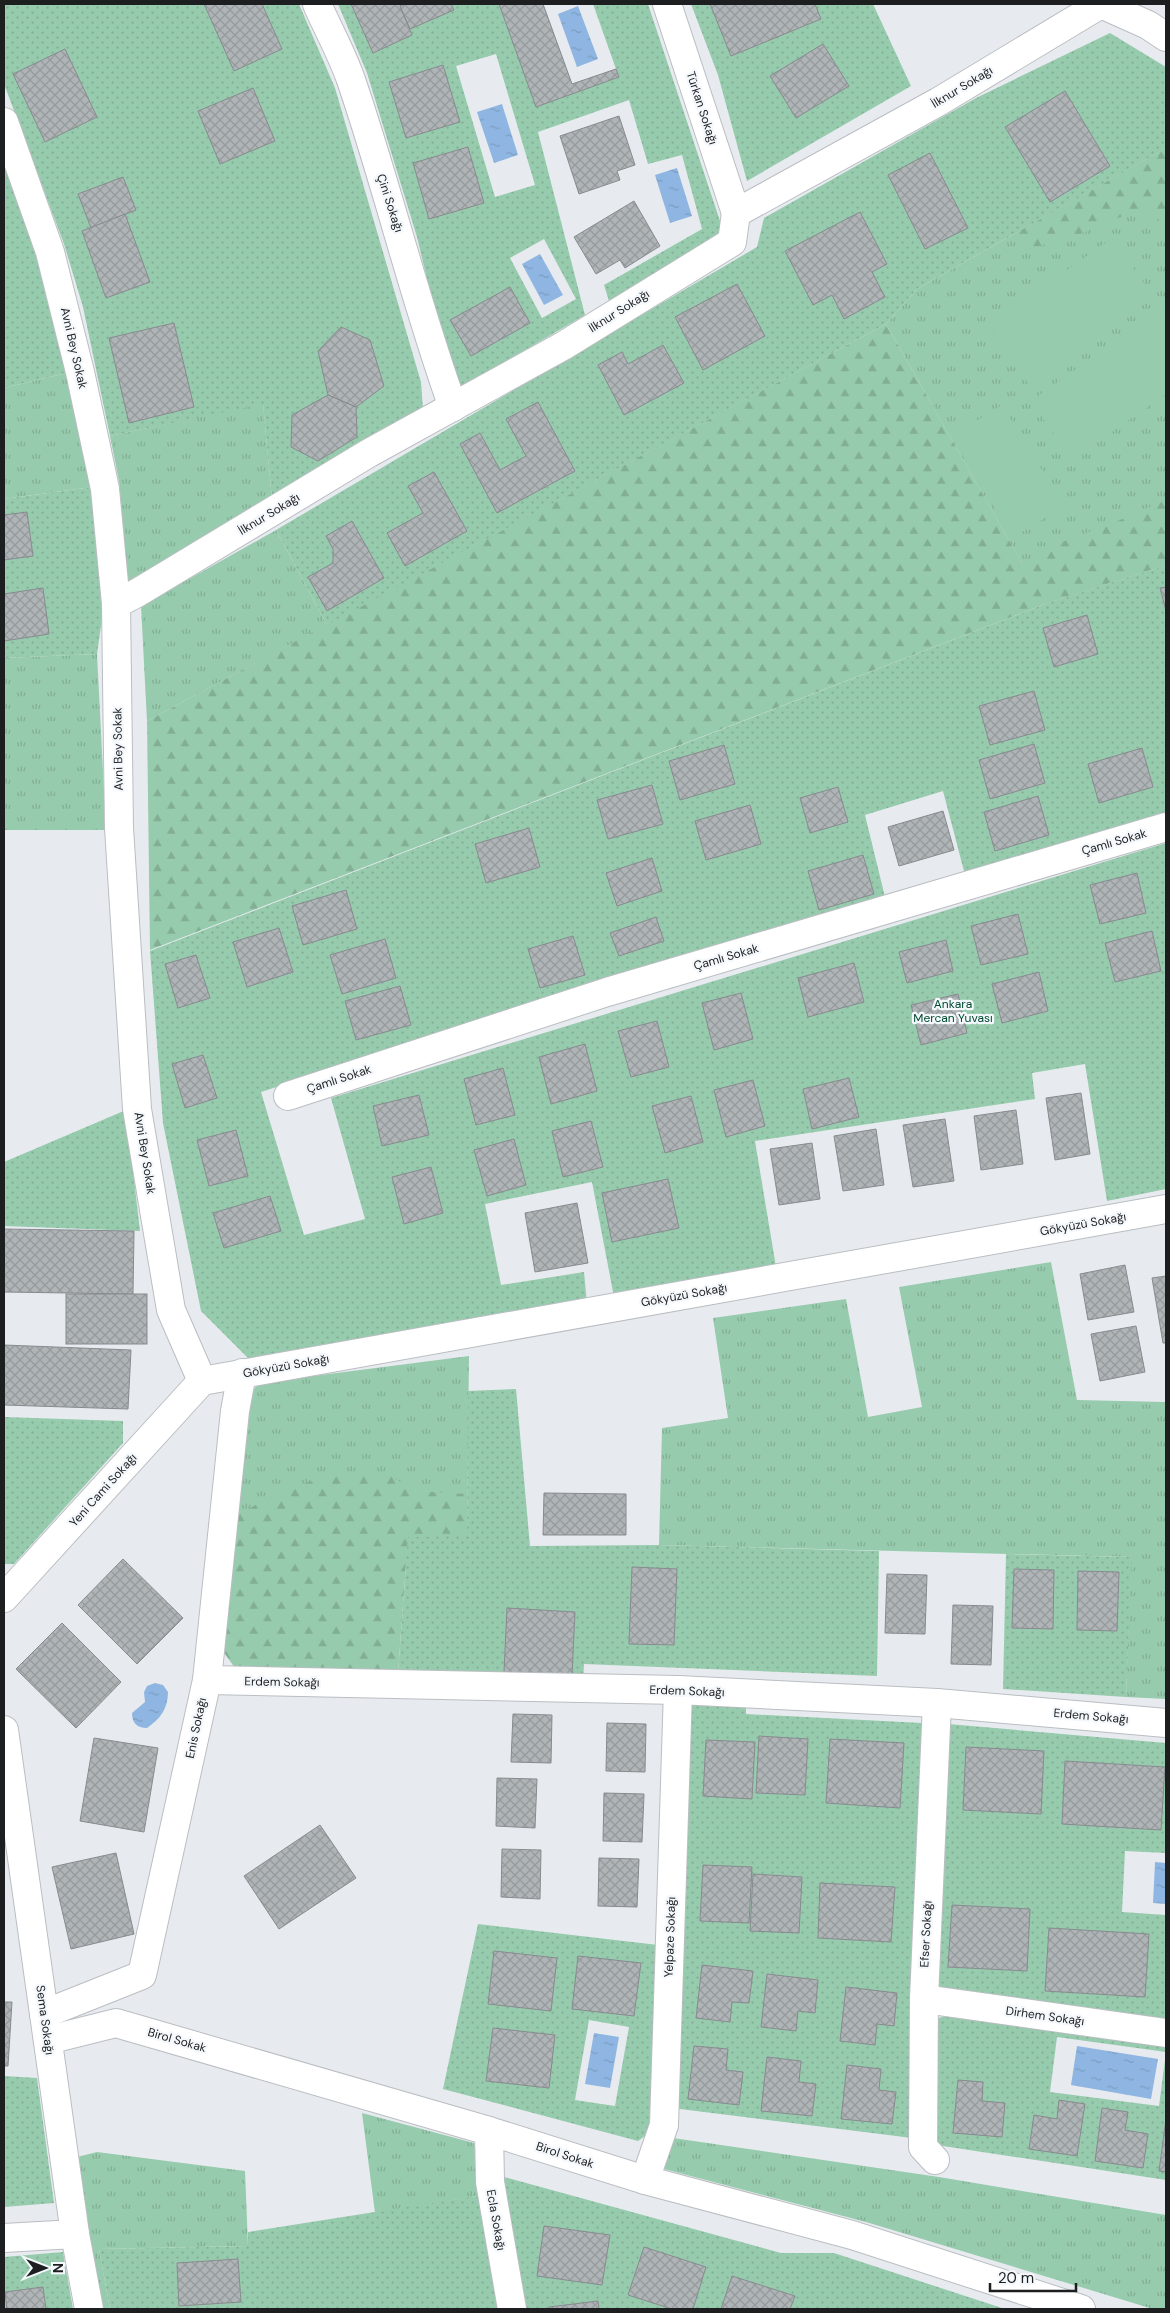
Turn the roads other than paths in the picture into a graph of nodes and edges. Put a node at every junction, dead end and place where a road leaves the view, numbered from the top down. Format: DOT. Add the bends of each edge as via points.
graph roads {
  1 [pos="317,4"];
  2 [pos="667,4"];
  3 [pos="1101,4"];
  4 [pos="1166,37"];
  5 [pos="4,122"];
  6 [pos="736,213"];
  7 [pos="453,407"];
  8 [pos="116,604"];
  9 [pos="1166,827"];
  10 [pos="288,1096"];
  11 [pos="1166,1209"];
  12 [pos="242,1373"];
  13 [pos="202,1381"];
  14 [pos="4,1598"];
  15 [pos="207,1680"];
  16 [pos="678,1690"];
  17 [pos="937,1703"];
  18 [pos="1166,1723"];
  19 [pos="4,1730"];
  20 [pos="924,1999"];
  21 [pos="46,2027"];
  22 [pos="1166,2033"];
  23 [pos="489,2130"];
  24 [pos="935,2160"];
  25 [pos="644,2180"];
  26 [pos="75,2234"];
  27 [pos="4,2238"];
  28 [pos="89,2309"];
  29 [pos="512,2309"];
  30 [pos="1081,2309"];
  1 -- 7 [label="street, Çini Sokağı" via="350,78 430,343"];
  2 -- 6 [label="street, Türkan Sokağı"];
  3 -- 4 [label="street" via="1148,25"];
  3 -- 6 [label="street, İlknur Sokağı" via="938,102"];
  5 -- 8 [label="street, Avni Bey Sokak" via="50,252 80,372 105,489"];
  6 -- 7 [label="street, İlknur Sokağı" via="732,242 562,346"];
  7 -- 8 [label="street, İlknur Sokağı" via="369,453"];
  8 -- 13 [label="street, Avni Bey Sokak" via="119,828 137,1109 171,1310"];
  9 -- 10 [label="street, Çamlı Sokak" via="607,992"];
  11 -- 12 [label="street, Gökyüzü Sokağı"];
  12 -- 13 [label="street, Gökyüzü Sokağı"];
  12 -- 15 [label="street, Enis Sokağı" via="234,1421"];
  13 -- 14 [label="street, Yeni Cami Sokağı"];
  15 -- 16 [label="street, Erdem Sokağı"];
  15 -- 21 [label="street, Enis Sokağı" via="142,1975"];
  16 -- 17 [label="street, Erdem Sokağı"];
  16 -- 25 [label="street, Yelpaze Sokağı" via="664,2125"];
  17 -- 18 [label="street, Erdem Sokağı"];
  17 -- 20 [label="street, Efser Sokağı"];
  19 -- 21 [label="street, Sema Sokağı"];
  20 -- 22 [label="street, Dirhem Sokağı"];
  20 -- 24 [label="street, Efser Sokağı" via="923,2147"];
  21 -- 23 [label="street, Birol Sokak" via="116,2023"];
  21 -- 26 [label="street, Sema Sokağı"];
  23 -- 25 [label="street, Birol Sokak"];
  23 -- 29 [label="street, Ecla Sokağı" via="490,2182"];
  25 -- 30 [label="street, Birol Sokak" via="852,2235"];
  26 -- 27 [label="street"];
  26 -- 28 [label="street, Sema Sokağı"];
}
